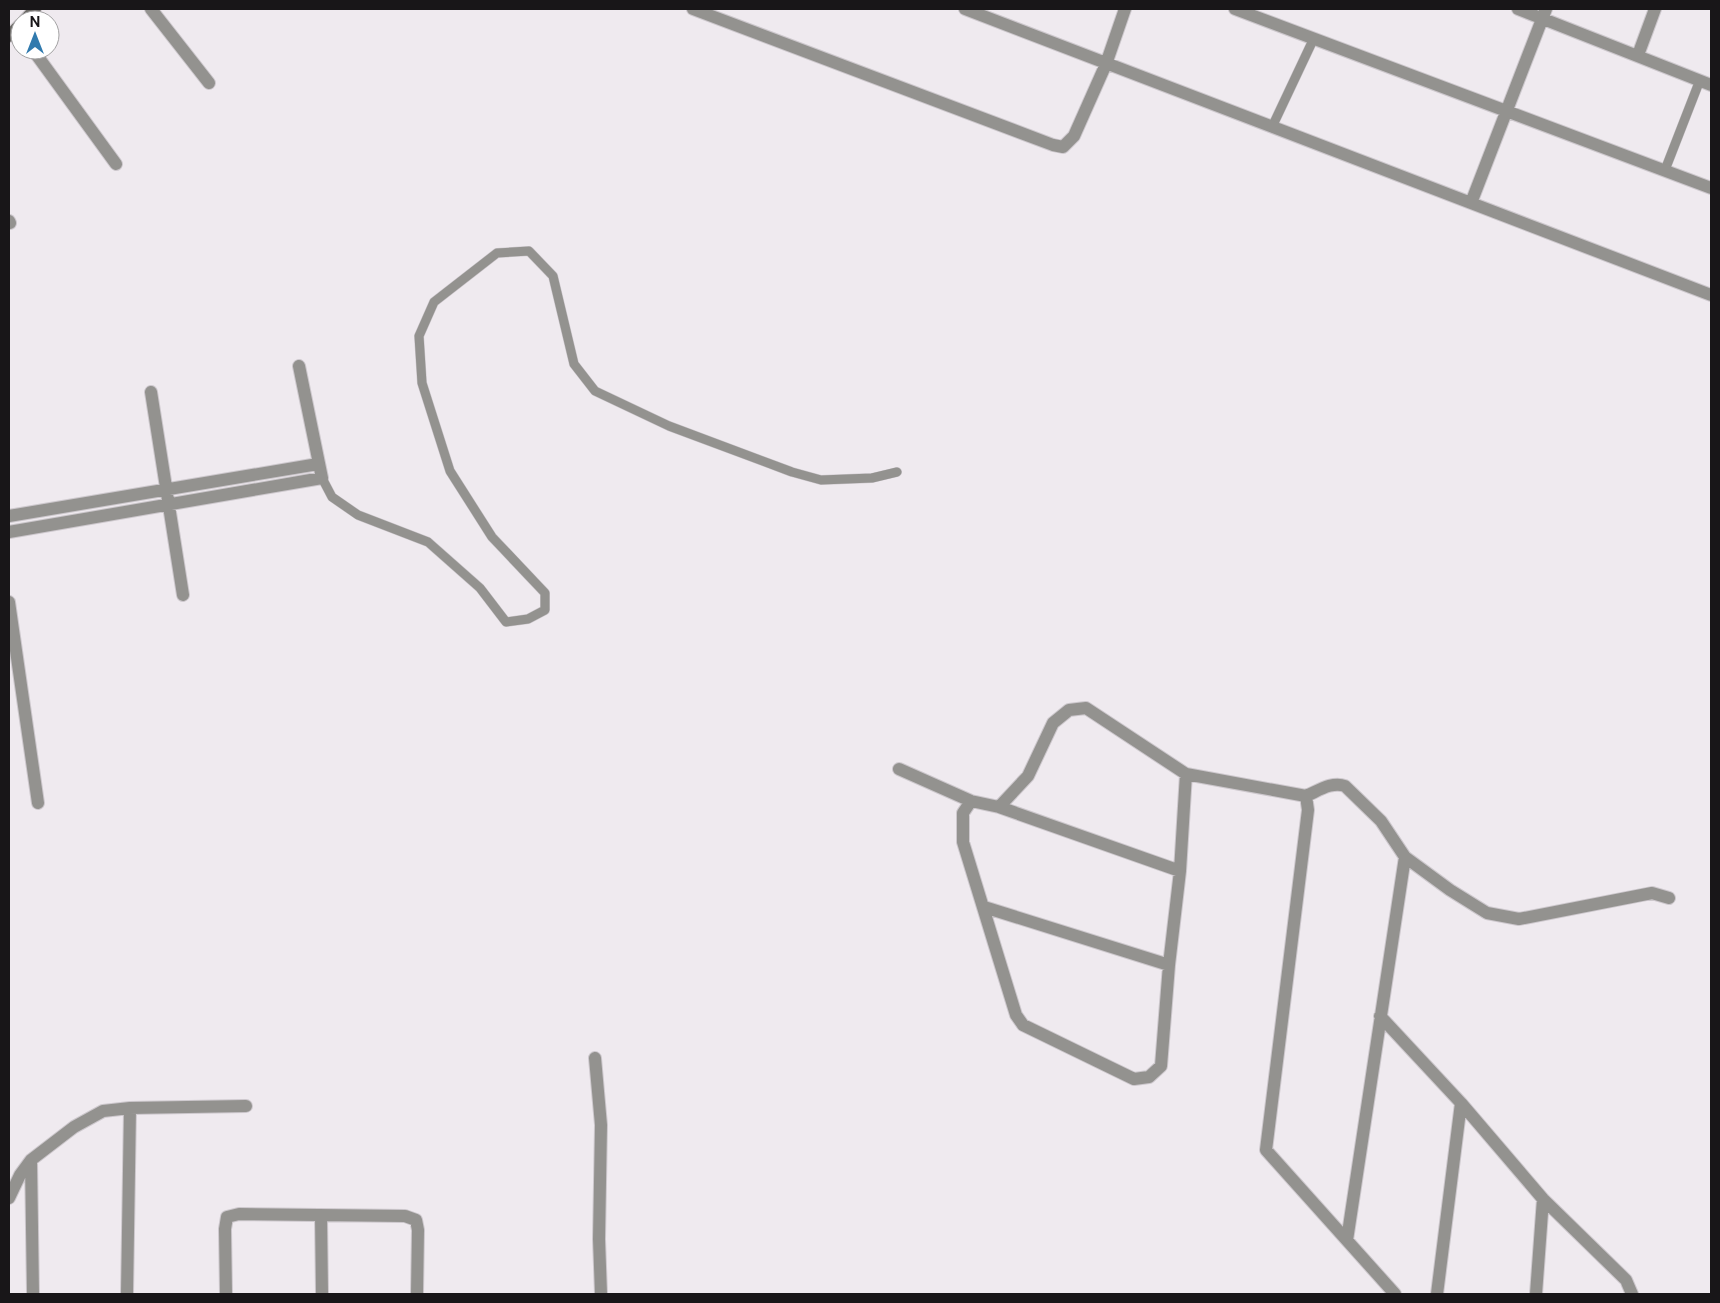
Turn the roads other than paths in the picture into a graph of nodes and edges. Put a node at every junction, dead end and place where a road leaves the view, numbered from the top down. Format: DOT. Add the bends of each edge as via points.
graph roads {
  1 [pos="152,9"];
  2 [pos="693,9"];
  3 [pos="964,9"];
  4 [pos="1125,9"];
  5 [pos="1235,9"];
  6 [pos="1518,9"];
  7 [pos="1655,9"];
  8 [pos="1544,14"];
  9 [pos="1314,38"];
  10 [pos="1638,55"];
  11 [pos="40,60"];
  12 [pos="1106,64"];
  13 [pos="1705,82"];
  14 [pos="210,83"];
  15 [pos="1506,112"];
  16 [pos="1272,127"];
  17 [pos="116,164"];
  18 [pos="1665,170"];
  19 [pos="1711,188"];
  20 [pos="1470,203"];
  21 [pos="1711,295"];
  22 [pos="299,366"];
  23 [pos="151,392"];
  24 [pos="318,464"];
  25 [pos="897,472"];
  26 [pos="322,478"];
  27 [pos="166,490"];
  28 [pos="169,504"];
  29 [pos="9,516"];
  30 [pos="9,532"];
  31 [pos="183,595"];
  32 [pos="9,602"];
  33 [pos="899,768"];
  34 [pos="1186,774"];
  35 [pos="1306,796"];
  36 [pos="971,801"];
  37 [pos="38,803"];
  38 [pos="1000,807"];
  39 [pos="1405,857"];
  40 [pos="1180,871"];
  41 [pos="1669,898"];
  42 [pos="984,907"];
  43 [pos="1169,965"];
  44 [pos="1380,1016"];
  45 [pos="595,1058"];
  46 [pos="1461,1103"];
  47 [pos="246,1106"];
  48 [pos="130,1108"];
  49 [pos="31,1160"];
  50 [pos="9,1198"];
  51 [pos="1543,1199"];
  52 [pos="321,1215"];
  53 [pos="1346,1240"];
  54 [pos="32,1294"];
  55 [pos="127,1294"];
  56 [pos="226,1294"];
  57 [pos="322,1294"];
  58 [pos="417,1294"];
  59 [pos="600,1294"];
  60 [pos="1395,1294"];
  61 [pos="1437,1294"];
  62 [pos="1536,1294"];
  63 [pos="1632,1294"];
  1 -- 14 [label="street"];
  2 -- 12 [label="street" via="1053,145 1064,146 1074,136"];
  3 -- 12 [label="street"];
  4 -- 12 [label="street"];
  5 -- 9 [label="street"];
  6 -- 8 [label="street"];
  7 -- 10 [label="street"];
  8 -- 10 [label="street"];
  8 -- 15 [label="street"];
  9 -- 15 [label="street"];
  9 -- 16 [label="lane"];
  10 -- 13 [label="street"];
  11 -- 17 [label="street"];
  12 -- 16 [label="street"];
  13 -- 18 [label="lane"];
  15 -- 18 [label="street"];
  15 -- 20 [label="street"];
  16 -- 20 [label="street"];
  18 -- 19 [label="street"];
  20 -- 21 [label="street"];
  22 -- 24 [label="street"];
  23 -- 27 [label="street"];
  24 -- 26 [label="street"];
  24 -- 27 [label="street"];
  25 -- 26 [label="lane" via="872,478 821,480 669,426 595,391 574,364 553,276 529,251 497,253 434,302 419,336 422,383 450,471 492,537 545,593 545,610 528,618 506,622 480,588 428,542 358,515 332,497"];
  26 -- 28 [label="street"];
  27 -- 28 [label="street"];
  27 -- 29 [label="street"];
  28 -- 30 [label="street"];
  28 -- 31 [label="street"];
  32 -- 37 [label="street"];
  33 -- 36 [label="street"];
  34 -- 35 [label="street"];
  34 -- 38 [label="street" via="1086,708 1069,710 1054,722 1028,776"];
  34 -- 40 [label="street"];
  35 -- 39 [label="street" via="1332,784 1345,786 1381,821"];
  35 -- 53 [label="street" via="1308,810 1266,1150"];
  36 -- 38 [label="street"];
  36 -- 42 [label="street" via="963,813 962,842"];
  38 -- 40 [label="street"];
  39 -- 41 [label="street" via="1487,913 1519,919 1652,893"];
  39 -- 44 [label="street"];
  40 -- 43 [label="street"];
  42 -- 43 [label="street"];
  42 -- 43 [label="street" via="1016,1015 1023,1025 1134,1079 1149,1076 1161,1066"];
  44 -- 46 [label="street"];
  44 -- 53 [label="street"];
  45 -- 59 [label="street" via="600,1124"];
  46 -- 51 [label="street"];
  46 -- 61 [label="street"];
  47 -- 48 [label="street"];
  48 -- 49 [label="street" via="103,1111 74,1127"];
  48 -- 55 [label="street"];
  49 -- 50 [label="street"];
  49 -- 54 [label="street"];
  51 -- 62 [label="street"];
  51 -- 63 [label="street" via="1626,1280"];
  52 -- 56 [label="street" via="239,1214 227,1217"];
  52 -- 57 [label="street"];
  52 -- 58 [label="street" via="405,1216 416,1220"];
  53 -- 60 [label="street"];
}
